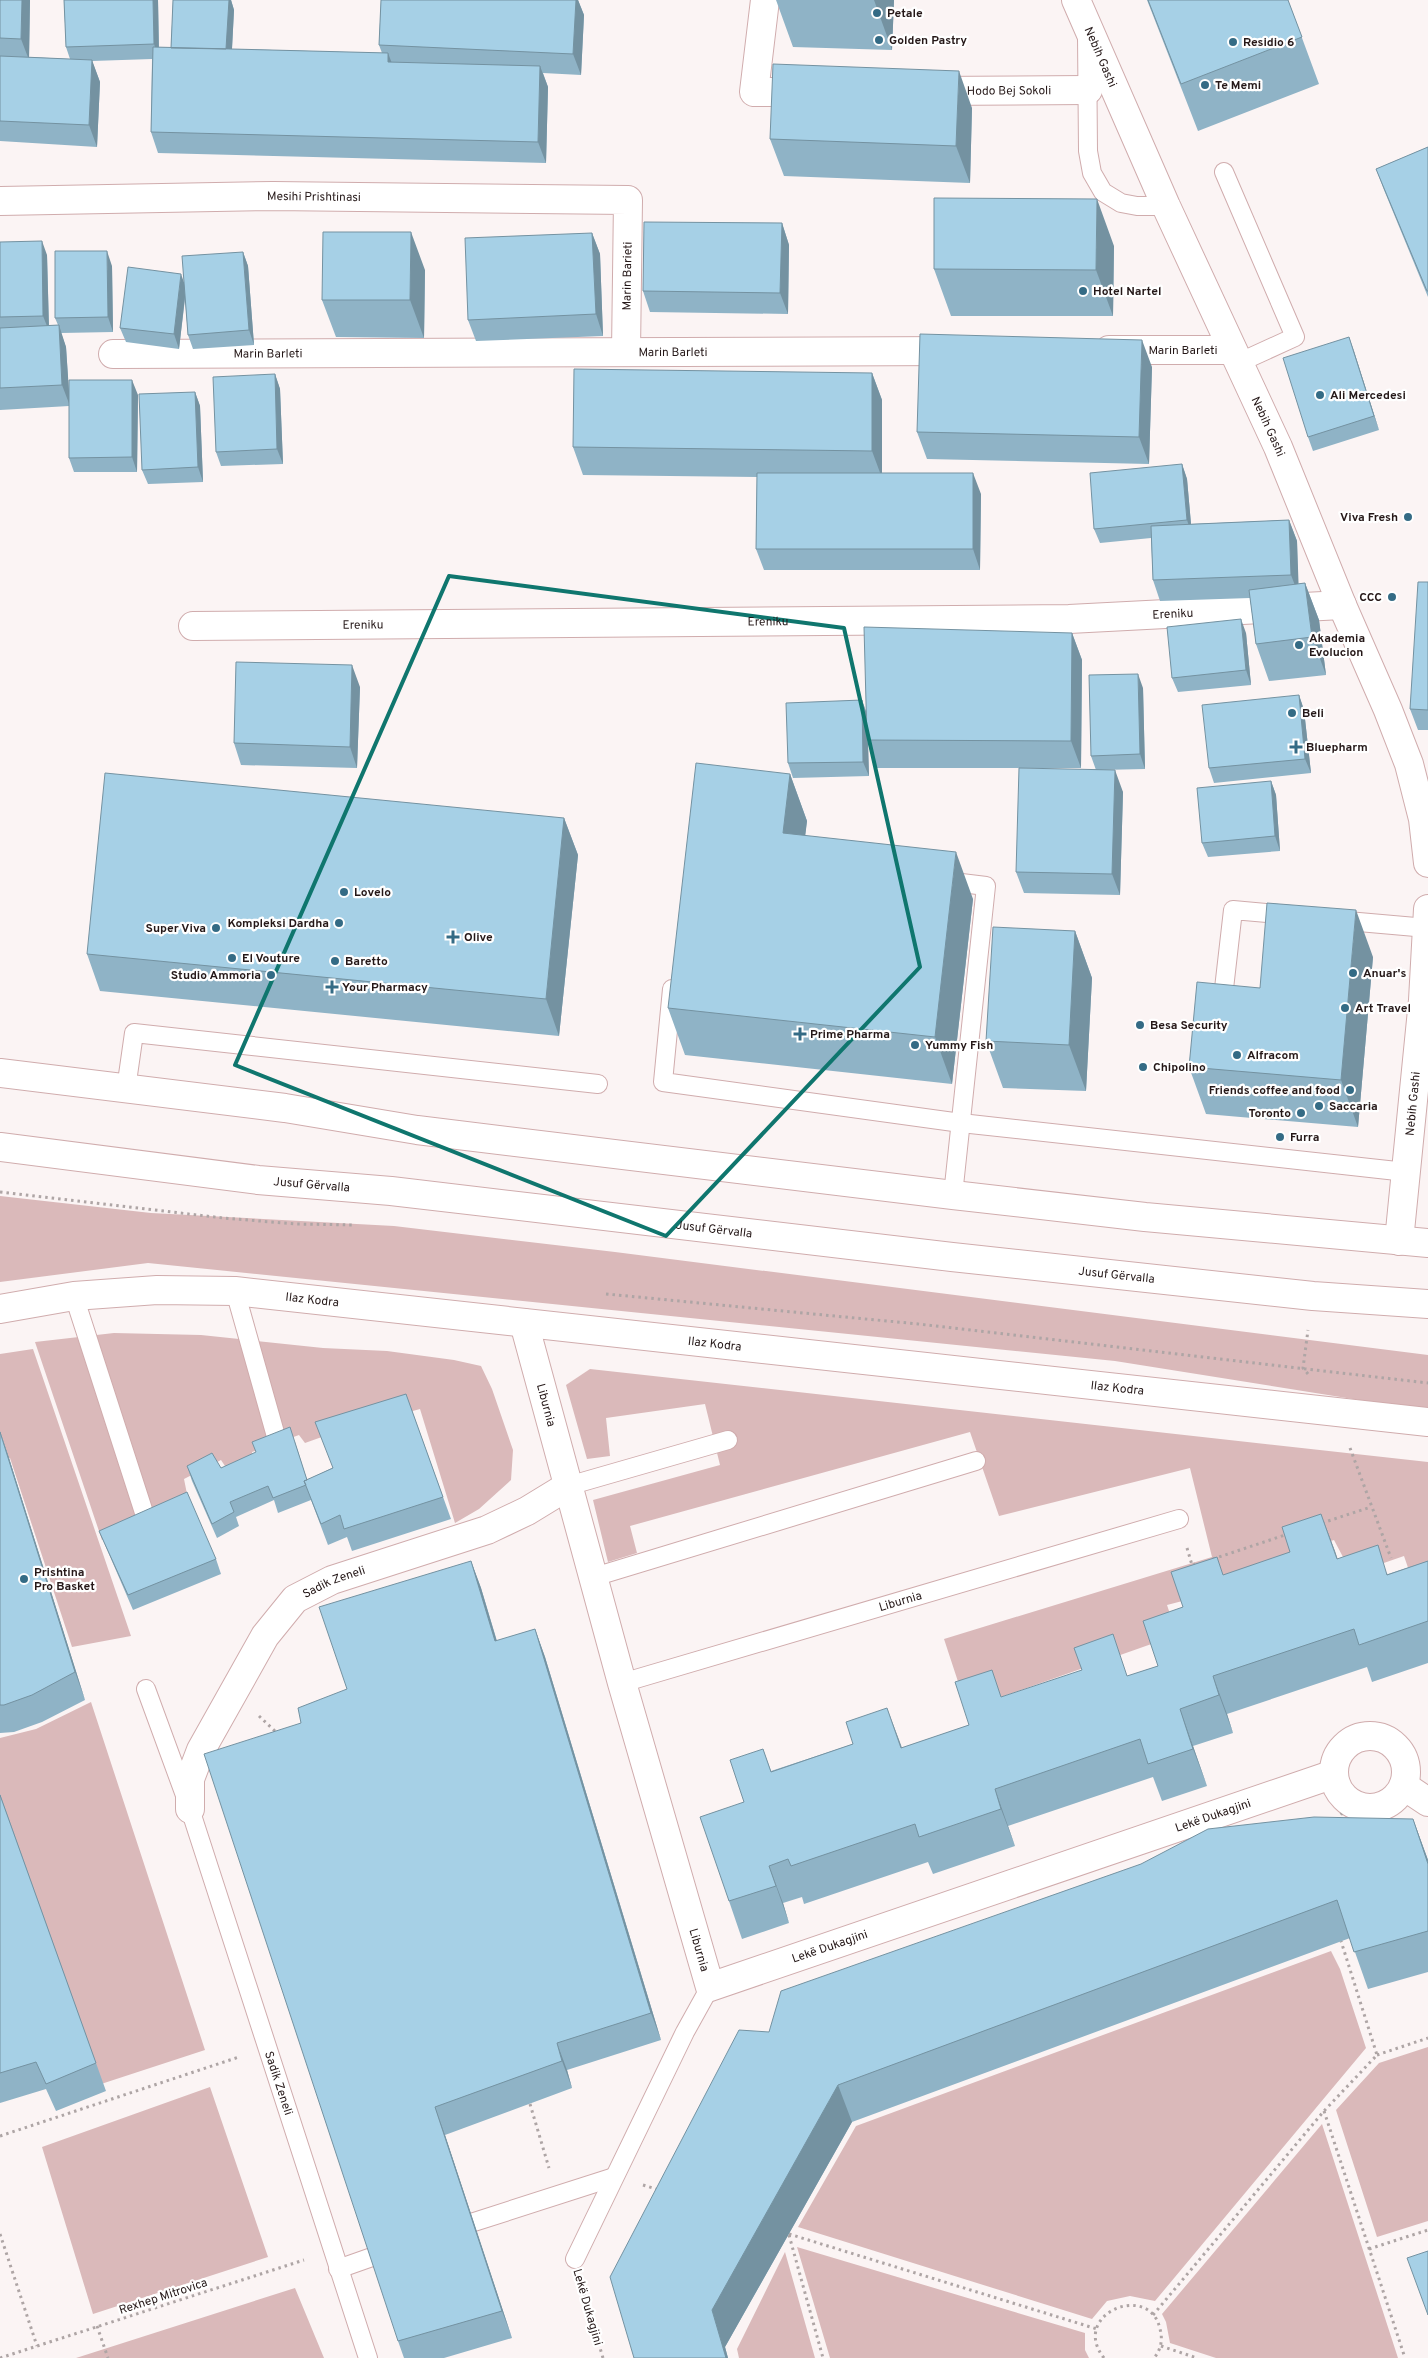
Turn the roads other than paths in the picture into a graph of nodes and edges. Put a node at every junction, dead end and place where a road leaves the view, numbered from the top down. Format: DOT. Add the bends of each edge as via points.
graph roads {
  1 [pos="765,0"];
  2 [pos="1076,0"];
  3 [pos="1087,28"];
  4 [pos="1088,90"];
  5 [pos="901,91"];
  6 [pos="833,92"];
  7 [pos="1224,172"];
  8 [pos="628,200"];
  9 [pos="0,201"];
  10 [pos="1166,206"];
  11 [pos="1083,350"];
  12 [pos="984,351"];
  13 [pos="626,352"];
  14 [pos="113,354"];
  15 [pos="1235,356"];
  16 [pos="1342,605"];
  17 [pos="193,626"];
  18 [pos="1428,864"];
  19 [pos="928,879"];
  20 [pos="1428,918"];
  21 [pos="674,976"];
  22 [pos="1222,1006"];
  23 [pos="0,1073"];
  24 [pos="598,1084"];
  25 [pos="126,1089"];
  26 [pos="961,1123"];
  27 [pos="0,1147"];
  28 [pos="1406,1172"];
  29 [pos="953,1195"];
  30 [pos="1399,1241"];
  31 [pos="1428,1243"];
  32 [pos="234,1291"];
  33 [pos="74,1296"];
  34 [pos="1428,1304"];
  35 [pos="0,1309"];
  36 [pos="524,1323"];
  37 [pos="1428,1422"];
  38 [pos="728,1440"];
  39 [pos="280,1447"];
  40 [pos="976,1460"];
  41 [pos="568,1486"];
  42 [pos="1180,1519"];
  43 [pos="148,1525"];
  44 [pos="594,1577"];
  45 [pos="622,1683"];
  46 [pos="146,1689"];
  47 [pos="1334,1774"];
  48 [pos="1404,1786"];
  49 [pos="1428,1802"];
  50 [pos="190,1809"];
  51 [pos="710,1987"];
  52 [pos="614,2176"];
  53 [pos="474,2222"];
  54 [pos="372,2257"];
  55 [pos="574,2259"];
  56 [pos="338,2269"];
  57 [pos="368,2358"];
  1 -- 6 [label="main road" via="754,92"];
  2 -- 3 [label="main road, Nebih Gashi"];
  3 -- 4 [label="lane"];
  3 -- 10 [label="main road, Nebih Gashi"];
  4 -- 5 [label="main road, Hodo Bej Sokoli"];
  4 -- 10 [label="lane" via="1088,151 1092,173 1103,192 1137,206"];
  7 -- 15 [label="lane" via="1295,336"];
  8 -- 9 [label="main road, Mesihi Prishtinasi" via="273,196"];
  8 -- 13 [label="main road, Marin Barieti"];
  10 -- 15 [label="main road, Nebih Gashi"];
  11 -- 15 [label="main road, Marin Barleti"];
  12 -- 13 [label="main road, Marin Barleti"];
  13 -- 14 [label="main road, Marin Barleti"];
  15 -- 16 [label="main road, Nebih Gashi" via="1278,447"];
  16 -- 17 [label="main road, Ereniku" via="1069,620"];
  16 -- 18 [label="main road, Nebih Gashi" via="1409,764 1424,819"];
  19 -- 26 [label="lane" via="986,886"];
  20 -- 22 [label="lane" via="1316,918 1233,910"];
  20 -- 28 [label="main road, Nebih Gashi"];
  21 -- 26 [label="lane" via="663,1082"];
  23 -- 25 [label="main road"];
  24 -- 25 [label="lane" via="134,1033"];
  25 -- 29 [label="main road" via="285,1108 417,1130"];
  26 -- 28 [label="lane"];
  26 -- 29 [label="lane"];
  27 -- 34 [label="main road, Jusuf Gërvalla" via="258,1180 391,1191 952,1257 1313,1296"];
  28 -- 30 [label="main road, Nebih Gashi"];
  29 -- 30 [label="main road"];
  30 -- 31 [label="main road"];
  32 -- 33 [label="main road, Ilaz Kodra" via="157,1290"];
  32 -- 36 [label="main road, Ilaz Kodra"];
  32 -- 39 [label="lane"];
  33 -- 35 [label="main road, Ilaz Kodra"];
  33 -- 43 [label="lane"];
  36 -- 37 [label="main road, Ilaz Kodra"];
  36 -- 41 [label="main road, Liburnia"];
  38 -- 41 [label="lane"];
  40 -- 44 [label="lane"];
  41 -- 44 [label="main road, Liburnia"];
  41 -- 50 [label="main road, Sadik Zeneli" via="487,1530 332,1580 295,1599 265,1636 201,1750 190,1779"];
  42 -- 45 [label="lane, Liburnia"];
  44 -- 45 [label="main road, Liburnia"];
  45 -- 51 [label="main road, Liburnia"];
  46 -- 50 [label="lane, Sadik Zeneli"];
  47 -- 48 [label="main road" via="1336,1785 1349,1802 1359,1806 1380,1807 1390,1802"];
  47 -- 48 [label="main road" via="1335,1764 1344,1747 1362,1736 1372,1736 1398,1748 1406,1766"];
  47 -- 51 [label="main road, Lekë Dukagjini"];
  48 -- 49 [label="main road"];
  50 -- 56 [label="lane, Sadik Zeneli"];
  51 -- 52 [label="lane, Lekë Dukagjini"];
  52 -- 53 [label="lane"];
  52 -- 55 [label="lane, Lekë Dukagjini"];
  54 -- 56 [label="lane"];
  56 -- 57 [label="lane, Sadik Zeneli"];
}
